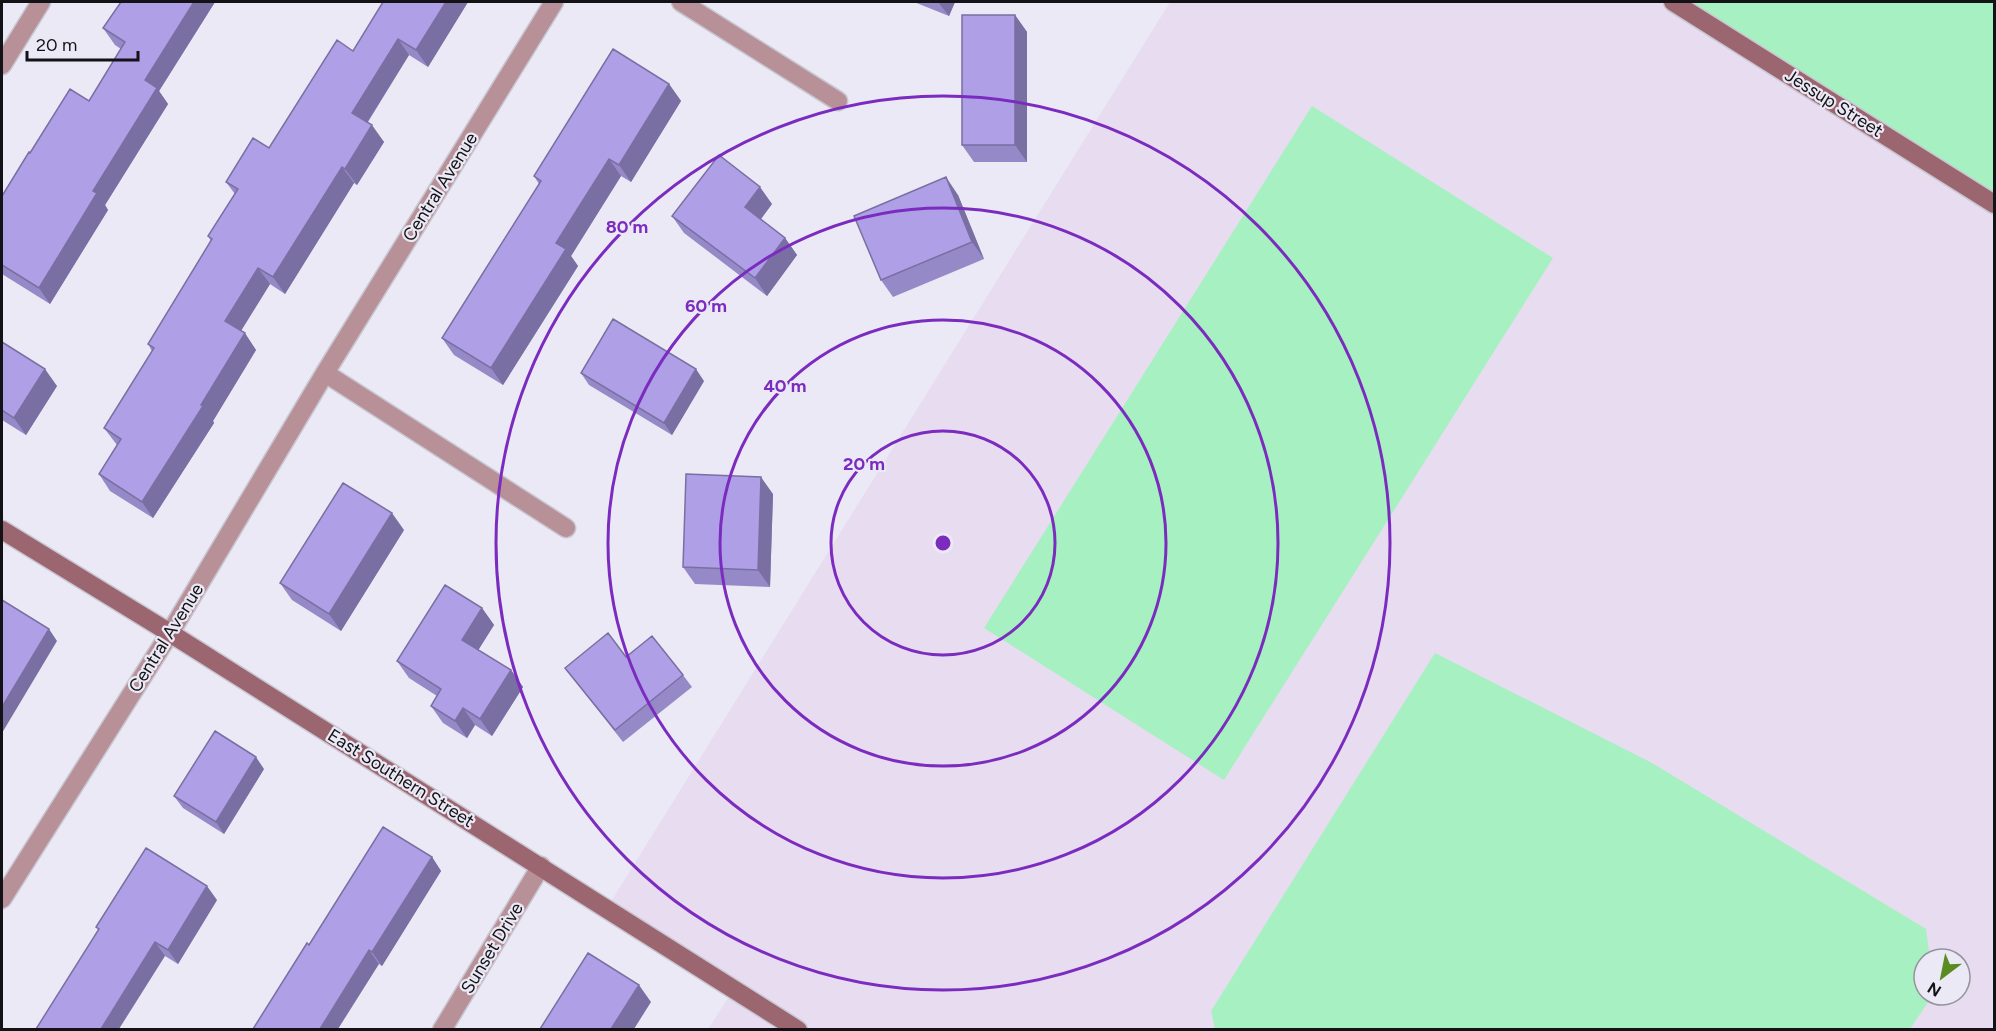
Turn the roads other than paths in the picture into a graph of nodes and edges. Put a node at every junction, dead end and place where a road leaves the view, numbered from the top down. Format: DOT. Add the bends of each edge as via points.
graph roads {
  1 [pos="41,2"];
  2 [pos="554,2"];
  3 [pos="681,2"];
  4 [pos="1673,2"];
  5 [pos="2,65"];
  6 [pos="838,101"];
  7 [pos="1995,204"];
  8 [pos="325,373"];
  9 [pos="566,528"];
  10 [pos="2,530"];
  11 [pos="170,633"];
  12 [pos="541,866"];
  13 [pos="2,899"];
  14 [pos="442,1029"];
  15 [pos="798,1029"];
  1 -- 5 [label="street"];
  2 -- 8 [label="street, Central Avenue"];
  3 -- 6 [label="street"];
  4 -- 7 [label="street, Jessup Street"];
  8 -- 9 [label="street"];
  8 -- 11 [label="street, Central Avenue"];
  10 -- 11 [label="street, East Southern Street"];
  11 -- 12 [label="street, East Southern Street"];
  11 -- 13 [label="street, Central Avenue"];
  12 -- 14 [label="street, Sunset Drive"];
  12 -- 15 [label="street, East Southern Street"];
}
